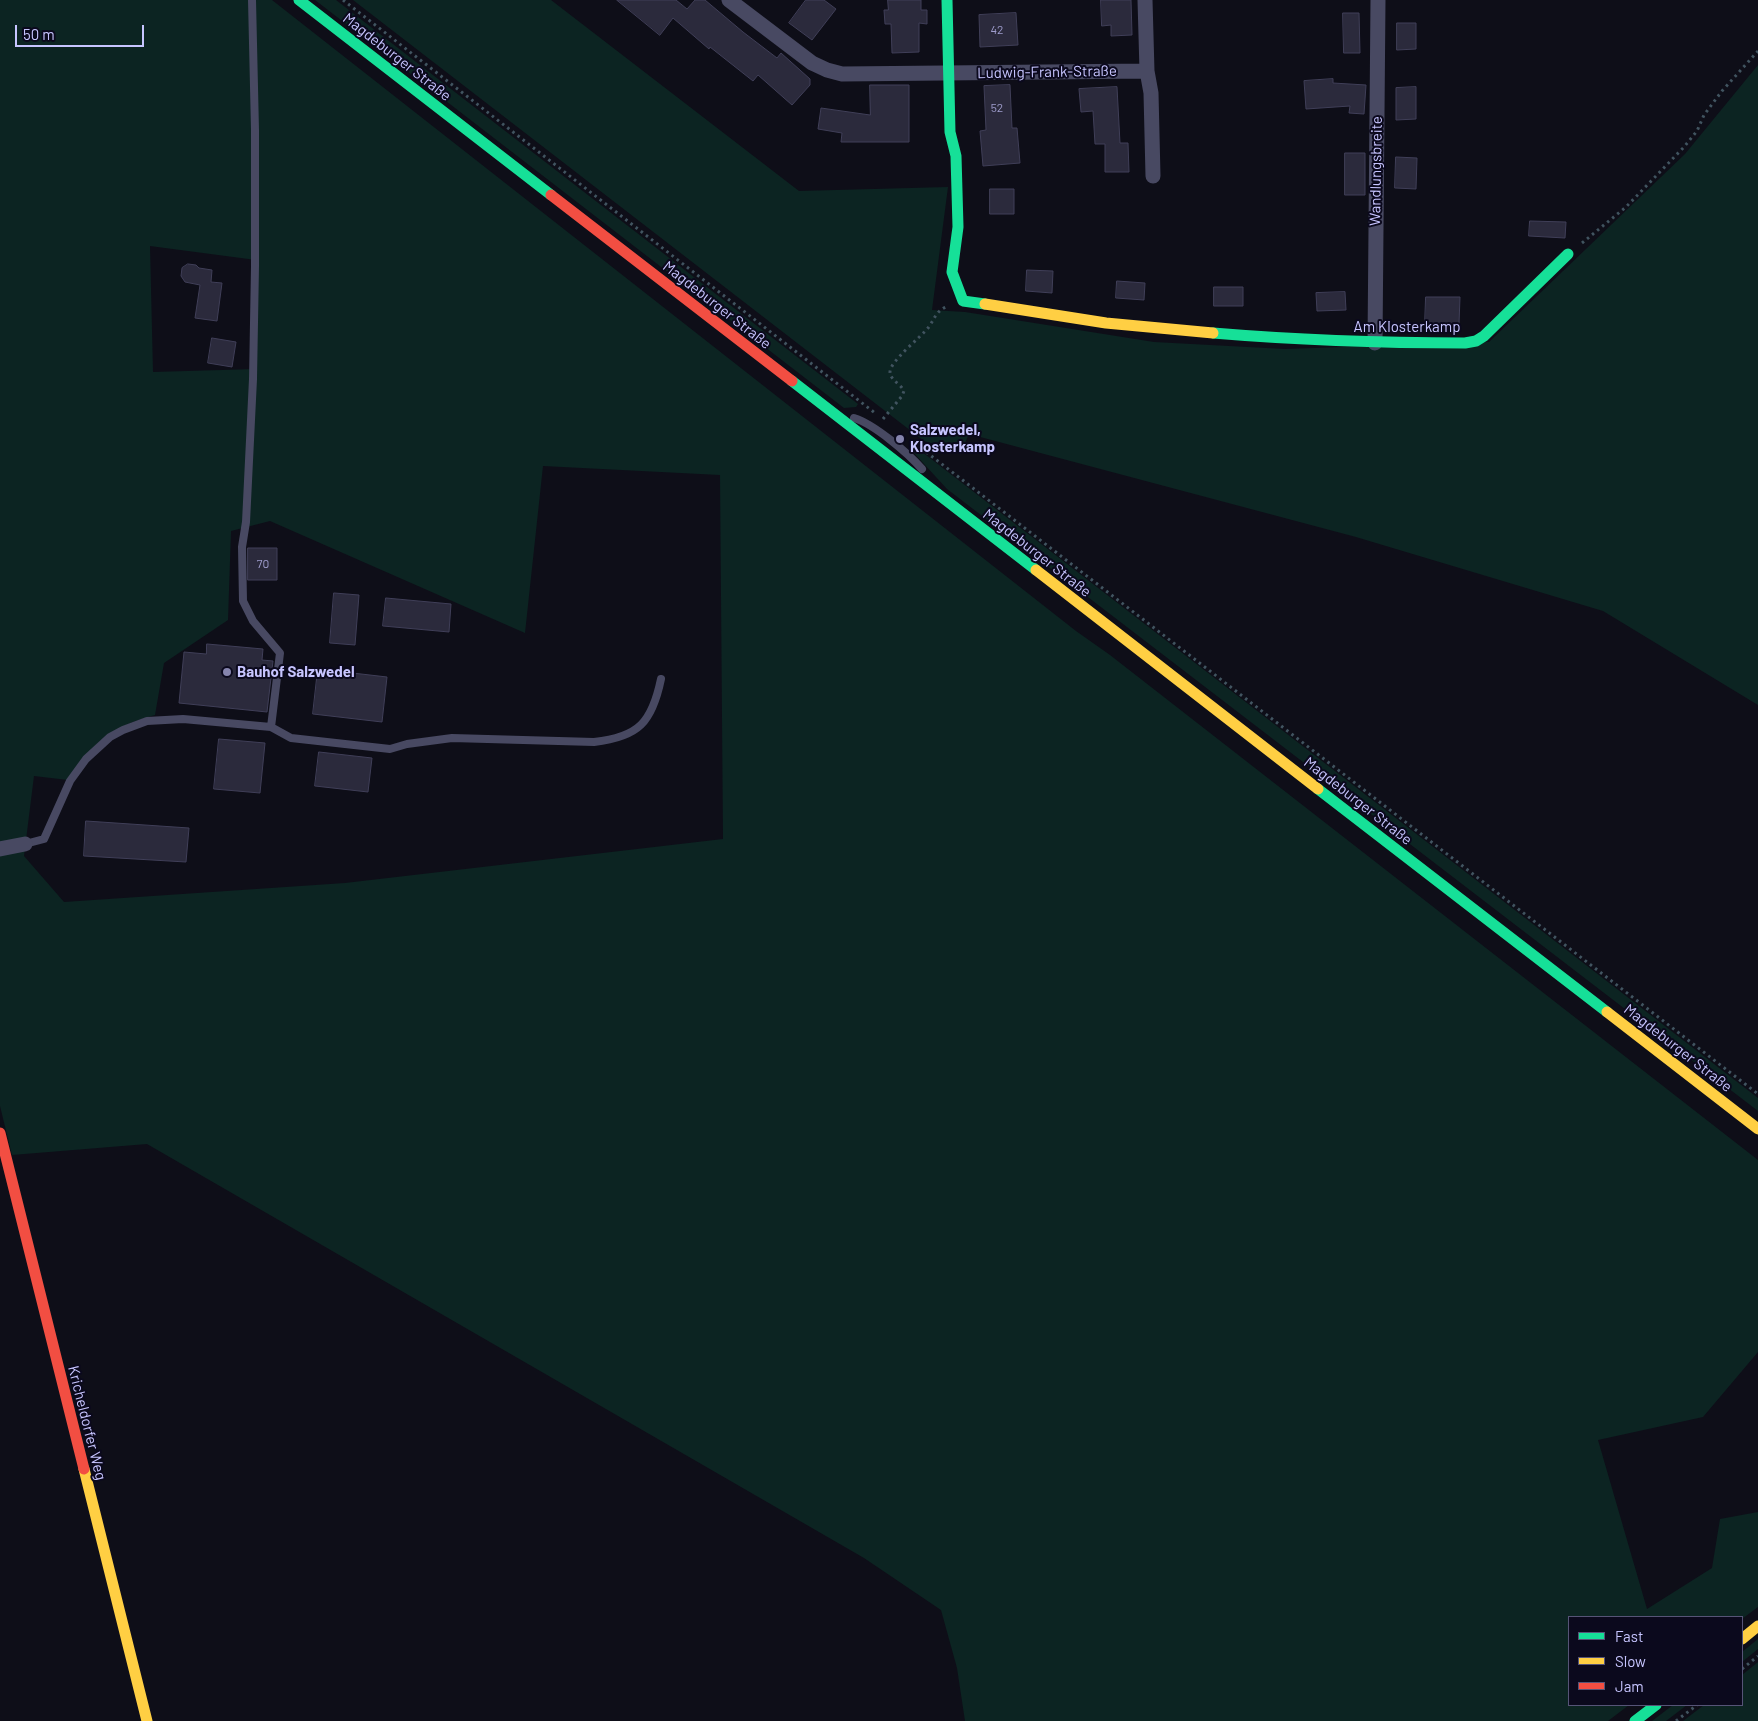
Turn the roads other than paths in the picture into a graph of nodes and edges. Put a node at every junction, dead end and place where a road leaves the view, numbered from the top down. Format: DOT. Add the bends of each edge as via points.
graph roads {
  1 [pos="252,0"];
  2 [pos="299,0"];
  3 [pos="729,0"];
  4 [pos="947,0"];
  5 [pos="1145,0"];
  6 [pos="1378,0"];
  7 [pos="1146,71"];
  8 [pos="948,74"];
  9 [pos="1153,176"];
  10 [pos="1568,254"];
  11 [pos="1375,343"];
  12 [pos="660,679"];
  13 [pos="271,727"];
  14 [pos="25,844"];
  15 [pos="0,849"];
  16 [pos="1758,1129"];
  17 [pos="0,1133"];
  18 [pos="1758,1626"];
  19 [pos="1743,1637"];
  20 [pos="1655,1706"];
  21 [pos="146,1721"];
  22 [pos="1635,1721"];
  1 -- 13 [label="lane" via="255,266 253,379 242,547 243,601 253,621 280,653"];
  2 -- 16 [label="main road, Magdeburger Straße"];
  3 -- 8 [label="street, Ludwig-Frank-Straße" via="812,63 827,70 861,75"];
  4 -- 8 [label="main road"];
  5 -- 7 [label="street"];
  6 -- 11 [label="street, Wandlungsbreite"];
  7 -- 8 [label="street, Ludwig-Frank-Straße"];
  7 -- 9 [label="street" via="1152,93"];
  8 -- 11 [label="main road, Am Klosterkamp" via="950,132 956,156 958,227 952,272 963,301 1106,323 1285,339"];
  10 -- 11 [label="main road, Am Klosterkamp" via="1476,341 1452,344"];
  12 -- 13 [label="lane" via="657,698 647,718 631,734 613,740 452,738 390,749 291,738"];
  13 -- 14 [label="lane" via="183,719 147,721 123,730 96,748 77,770 44,840"];
  14 -- 15 [label="street"];
  17 -- 21 [label="main road, Kricheldorfer Weg"];
  18 -- 19 [label="main road"];
  20 -- 22 [label="main road"];
}
